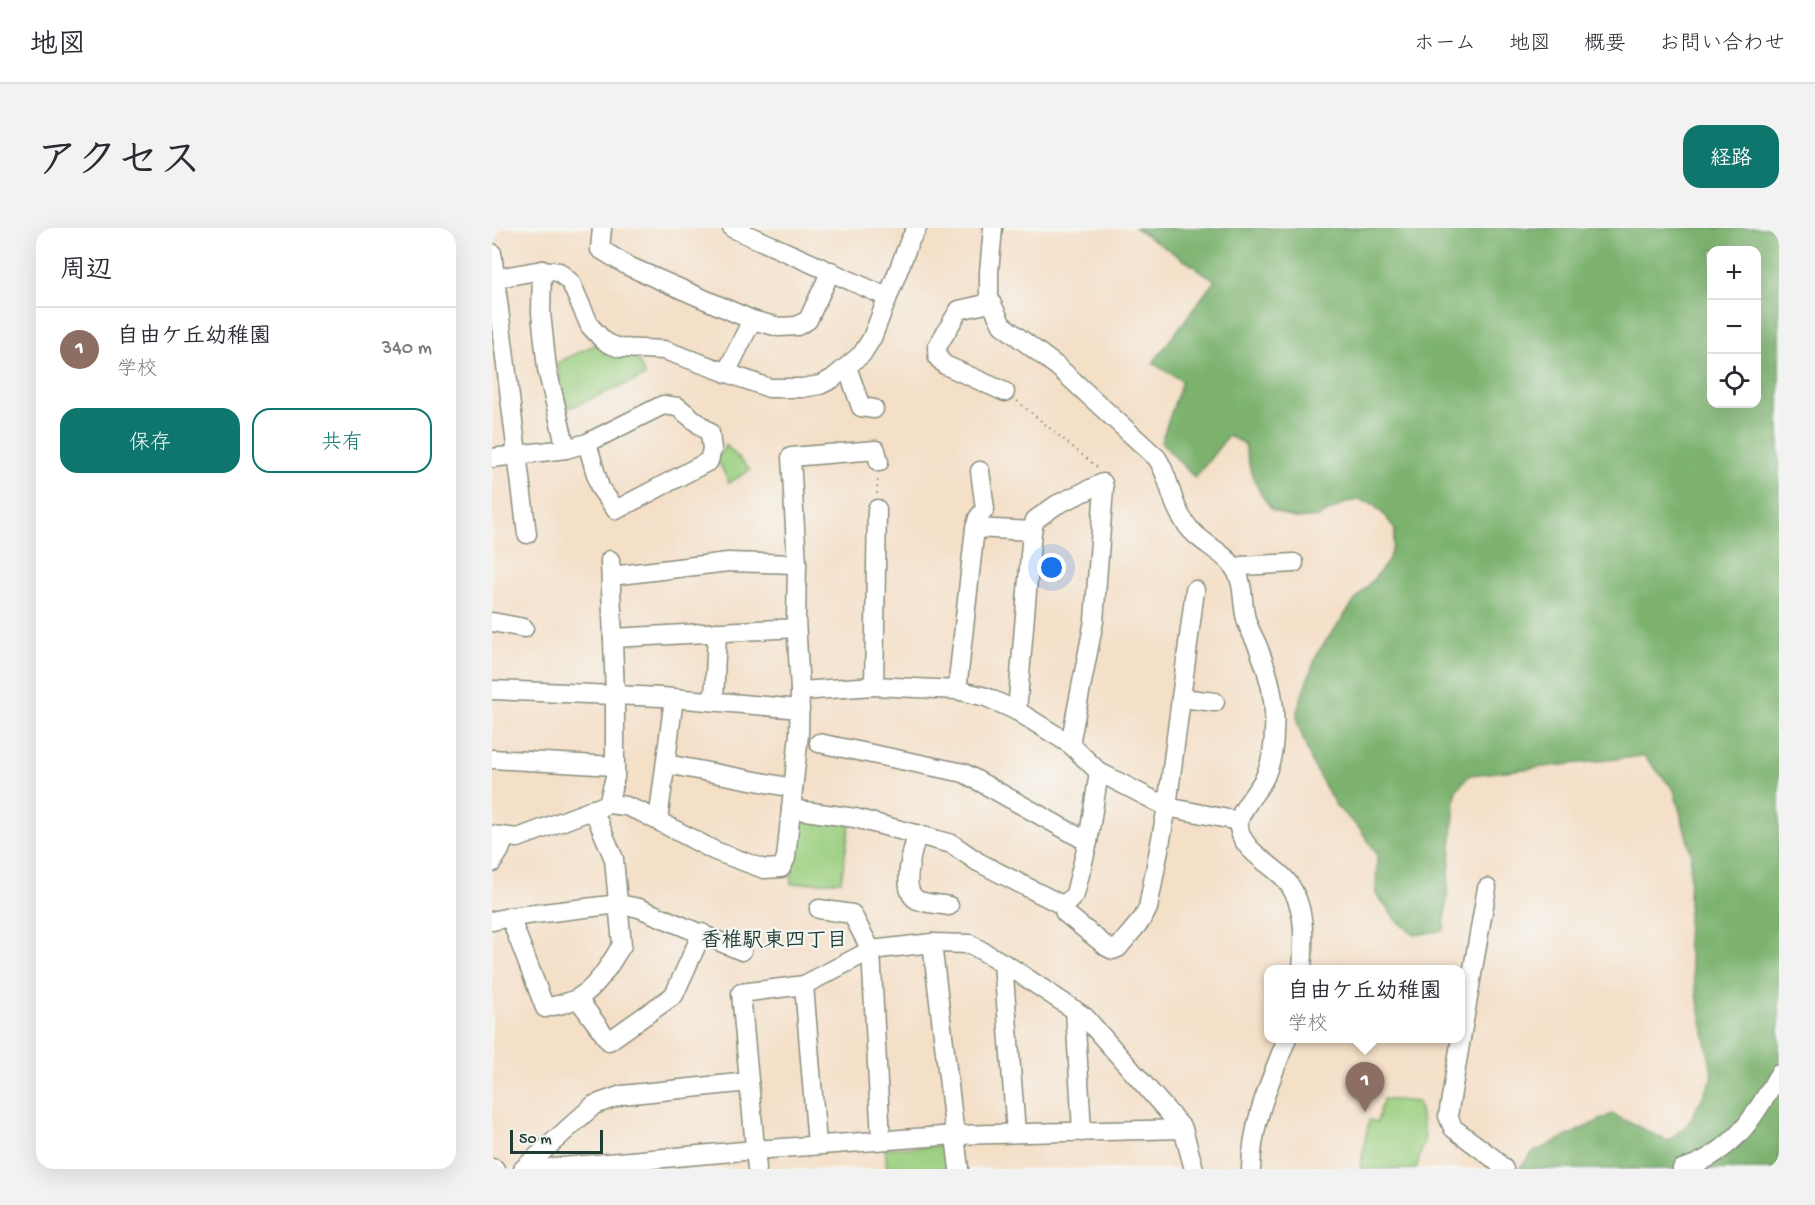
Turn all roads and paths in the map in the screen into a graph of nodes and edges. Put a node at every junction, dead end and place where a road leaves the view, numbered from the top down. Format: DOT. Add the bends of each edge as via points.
graph roads {
  1 [pos="602,228"];
  2 [pos="732,228"];
  3 [pos="917,228"];
  4 [pos="993,228"];
  5 [pos="492,253"];
  6 [pos="542,270"];
  7 [pos="831,271"];
  8 [pos="494,279"];
  9 [pos="887,297"];
  10 [pos="990,303"];
  11 [pos="752,320"];
  12 [pos="497,336"];
  13 [pos="847,367"];
  14 [pos="726,373"];
  15 [pos="1005,392"];
  16 [pos="501,393"];
  17 [pos="874,409"];
  18 [pos="587,443"];
  19 [pos="566,450"];
  20 [pos="517,455"];
  21 [pos="492,458"];
  22 [pos="879,462"];
  23 [pos="980,471"];
  24 [pos="1103,483"];
  25 [pos="877,509"];
  26 [pos="975,528"];
  27 [pos="1032,531"];
  28 [pos="527,534"];
  29 [pos="1294,563"];
  30 [pos="797,564"];
  31 [pos="1235,569"];
  32 [pos="1195,590"];
  33 [pos="492,622"];
  34 [pos="524,628"];
  35 [pos="796,628"];
  36 [pos="717,632"];
  37 [pos="613,638"];
  38 [pos="874,687"];
  39 [pos="492,690"];
  40 [pos="957,690"];
  41 [pos="800,691"];
  42 [pos="615,695"];
  43 [pos="674,698"];
  44 [pos="1181,698"];
  45 [pos="714,701"];
  46 [pos="1215,702"];
  47 [pos="800,709"];
  48 [pos="1017,711"];
  49 [pos="819,743"];
  50 [pos="1070,744"];
  51 [pos="492,759"];
  52 [pos="666,764"];
  53 [pos="615,766"];
  54 [pos="1099,772"];
  55 [pos="793,788"];
  56 [pos="600,807"];
  57 [pos="1167,807"];
  58 [pos="791,809"];
  59 [pos="658,821"];
  60 [pos="1238,821"];
  61 [pos="917,834"];
  62 [pos="498,836"];
  63 [pos="1088,842"];
  64 [pos="492,863"];
  65 [pos="1487,888"];
  66 [pos="619,904"];
  67 [pos="1062,905"];
  68 [pos="949,906"];
  69 [pos="819,909"];
  70 [pos="510,917"];
  71 [pos="492,921"];
  72 [pos="702,933"];
  73 [pos="933,943"];
  74 [pos="871,950"];
  75 [pos="742,951"];
  76 [pos="1003,963"];
  77 [pos="1302,965"];
  78 [pos="804,985"];
  79 [pos="580,998"];
  80 [pos="1075,1010"];
  81 [pos="1465,1015"];
  82 [pos="1285,1043"];
  83 [pos="1460,1043"];
  84 [pos="1779,1074"];
  85 [pos="749,1082"];
  86 [pos="1183,1129"];
  87 [pos="1082,1132"];
  88 [pos="1016,1133"];
  89 [pos="955,1135"];
  90 [pos="881,1140"];
  91 [pos="817,1145"];
  92 [pos="755,1150"];
  93 [pos="523,1169"];
  94 [pos="538,1169"];
  95 [pos="757,1169"];
  96 [pos="959,1169"];
  97 [pos="1194,1169"];
  98 [pos="1251,1169"];
  99 [pos="1504,1169"];
  100 [pos="1682,1169"];
  1 -- 11 [label="street" via="600,249 606,253"];
  2 -- 7 [label="street"];
  3 -- 9 [label="street"];
  4 -- 10 [label="street"];
  5 -- 8 [label="street"];
  6 -- 8 [label="street"];
  6 -- 14 [label="street" via="566,277 590,326 609,344 664,350"];
  6 -- 19 [label="street" via="541,313 547,369"];
  7 -- 9 [label="street"];
  7 -- 11 [label="street" via="808,320 797,326 778,327"];
  8 -- 12 [label="street"];
  9 -- 13 [label="street" via="872,338"];
  10 -- 15 [label="street" via="959,310 937,347 938,358 945,365"];
  10 -- 31 [label="street" via="1002,325 1058,367 1157,458 1186,525"];
  11 -- 14 [label="street"];
  12 -- 16 [label="street"];
  13 -- 14 [label="street" via="820,385 802,388 769,388"];
  13 -- 17 [label="street" via="861,407"];
  15 -- 24 [label="path" via="1103,472"];
  16 -- 20 [label="street"];
  18 -- 18 [label="street" via="663,405 678,407 710,434 712,449 709,461 616,510 600,488"];
  18 -- 19 [label="street"];
  19 -- 20 [label="street"];
  20 -- 21 [label="street"];
  20 -- 28 [label="street"];
  22 -- 25 [label="path"];
  22 -- 30 [label="street" via="876,450 791,457"];
  23 -- 26 [label="street" via="985,509"];
  24 -- 27 [label="street" via="1056,505 1035,520"];
  24 -- 50 [label="street" via="1094,621"];
  25 -- 38 [label="street"];
  26 -- 27 [label="street"];
  26 -- 40 [label="street"];
  27 -- 48 [label="street"];
  29 -- 31 [label="street"];
  30 -- 35 [label="street"];
  30 -- 37 [label="street" via="728,562 610,568"];
  31 -- 60 [label="street" via="1244,593 1246,617 1272,694 1274,732 1266,776"];
  32 -- 44 [label="street"];
  33 -- 34 [label="street"];
  35 -- 36 [label="street"];
  35 -- 41 [label="street"];
  36 -- 37 [label="street"];
  36 -- 45 [label="street"];
  37 -- 42 [label="street"];
  38 -- 40 [label="street"];
  38 -- 41 [label="street"];
  39 -- 42 [label="street"];
  40 -- 48 [label="street"];
  41 -- 47 [label="street"];
  42 -- 43 [label="street"];
  42 -- 53 [label="street"];
  43 -- 45 [label="street"];
  43 -- 52 [label="street"];
  44 -- 46 [label="street"];
  44 -- 57 [label="street"];
  45 -- 47 [label="street"];
  47 -- 55 [label="street"];
  48 -- 50 [label="street"];
  49 -- 63 [label="street" via="964,773"];
  50 -- 54 [label="street"];
  51 -- 53 [label="street"];
  52 -- 55 [label="street"];
  52 -- 59 [label="street"];
  53 -- 56 [label="street" via="615,777"];
  54 -- 57 [label="street"];
  54 -- 63 [label="street"];
  55 -- 58 [label="street"];
  56 -- 59 [label="street" via="626,806"];
  56 -- 62 [label="street" via="518,838"];
  56 -- 66 [label="street" via="614,859"];
  57 -- 60 [label="street"];
  57 -- 67 [label="street" via="1148,908 1118,948 1107,947 1065,913"];
  58 -- 59 [label="street" via="786,858 781,868 764,869 714,851"];
  58 -- 61 [label="street" via="855,818"];
  60 -- 77 [label="street" via="1242,837 1285,879 1296,897 1305,938"];
  61 -- 67 [label="street" via="952,844 978,862"];
  61 -- 68 [label="street" via="908,871 910,892 918,901"];
  62 -- 64 [label="street" via="500,850"];
  63 -- 67 [label="street" via="1074,894"];
  65 -- 81 [label="street"];
  66 -- 70 [label="street"];
  66 -- 72 [label="street"];
  66 -- 79 [label="street" via="622,945"];
  69 -- 74 [label="street" via="852,914"];
  70 -- 71 [label="street"];
  70 -- 79 [label="street" via="545,1008"];
  72 -- 75 [label="street"];
  72 -- 79 [label="street" via="674,995 609,1041"];
  73 -- 74 [label="street"];
  73 -- 76 [label="street" via="970,944"];
  73 -- 89 [label="street"];
  74 -- 78 [label="street"];
  74 -- 90 [label="street"];
  76 -- 80 [label="street"];
  76 -- 88 [label="street"];
  78 -- 85 [label="street" via="741,993"];
  78 -- 91 [label="street"];
  80 -- 86 [label="street"];
  80 -- 87 [label="street"];
  82 -- 98 [label="street" via="1257,1119"];
  83 -- 99 [label="street" via="1448,1116 1453,1128"];
  84 -- 100 [label="street" via="1743,1129 1717,1152"];
  85 -- 92 [label="street"];
  85 -- 93 [label="street" via="622,1095 594,1105"];
  86 -- 87 [label="street"];
  86 -- 97 [label="street"];
  87 -- 88 [label="street"];
  88 -- 89 [label="street"];
  89 -- 90 [label="street"];
  89 -- 96 [label="street"];
  90 -- 91 [label="street"];
  91 -- 92 [label="street"];
  92 -- 94 [label="street"];
  92 -- 95 [label="street"];
}
